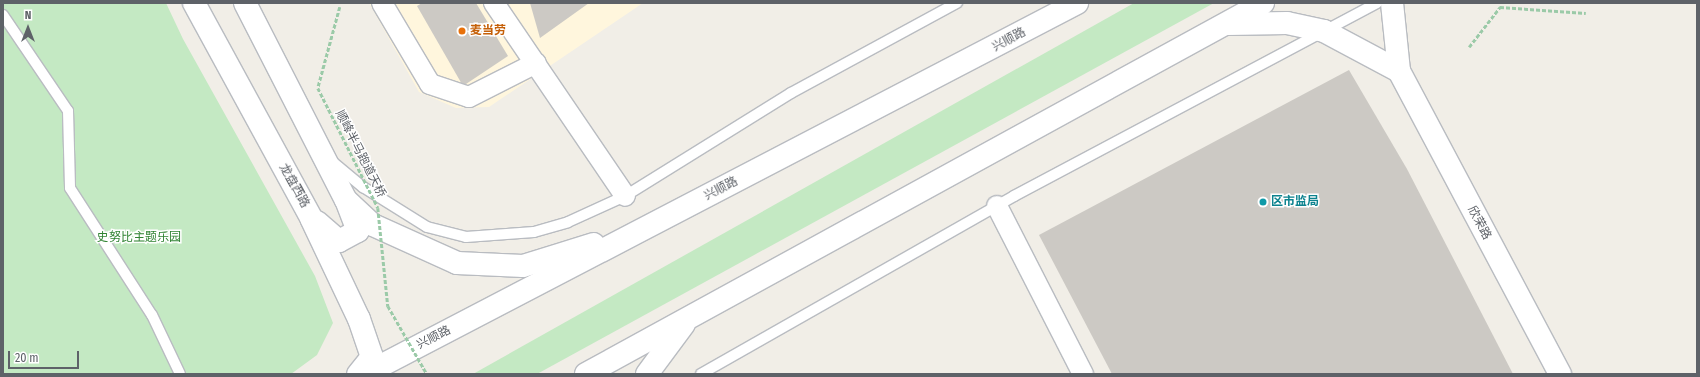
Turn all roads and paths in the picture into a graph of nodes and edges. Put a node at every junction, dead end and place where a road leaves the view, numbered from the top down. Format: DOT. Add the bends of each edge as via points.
graph roads {
  1 [pos="194,3"];
  2 [pos="245,3"];
  3 [pos="382,3"];
  4 [pos="494,3"];
  5 [pos="957,3"];
  6 [pos="1077,3"];
  7 [pos="1263,3"];
  8 [pos="1377,3"];
  9 [pos="1392,3"];
  10 [pos="1497,3"];
  11 [pos="340,7"];
  12 [pos="1500,7"];
  13 [pos="1586,12"];
  14 [pos="3,15"];
  15 [pos="1225,24"];
  16 [pos="1324,31"];
  17 [pos="1469,47"];
  18 [pos="536,63"];
  19 [pos="1399,71"];
  20 [pos="323,154"];
  21 [pos="626,196"];
  22 [pos="346,200"];
  23 [pos="997,206"];
  24 [pos="311,218"];
  25 [pos="643,230"];
  26 [pos="689,318"];
  27 [pos="180,374"];
  28 [pos="358,374"];
  29 [pos="365,374"];
  30 [pos="427,374"];
  31 [pos="586,374"];
  32 [pos="647,374"];
  33 [pos="701,374"];
  34 [pos="1083,374"];
  35 [pos="1560,374"];
  1 -- 24 [label="main road, 龙盘西路"];
  2 -- 20 [label="main road"];
  3 -- 18 [label="street" via="430,84 469,97"];
  4 -- 18 [label="street"];
  5 -- 21 [label="lane" via="791,93"];
  6 -- 25 [label="main road, 兴顺路"];
  7 -- 15 [label="main road"];
  8 -- 16 [label="lane"];
  9 -- 19 [label="main road"];
  10 -- 12 [label="path"];
  11 -- 30 [label="path, 顺峰半马跑道天桥, bridge" via="318,88 378,208 388,306"];
  12 -- 13 [label="path"];
  12 -- 17 [label="path"];
  14 -- 27 [label="lane" via="68,111 70,188 152,315"];
  15 -- 16 [label="main road" via="1287,23"];
  15 -- 26 [label="main road"];
  16 -- 19 [label="main road"];
  16 -- 23 [label="lane"];
  18 -- 21 [label="street"];
  19 -- 35 [label="main road, 欣荣路"];
  20 -- 21 [label="lane" via="363,187 427,227 466,237 534,232 568,222"];
  20 -- 22 [label="main road"];
  22 -- 24 [label="main road" via="358,231 339,241"];
  22 -- 25 [label="main road" via="373,225 457,263 523,266"];
  23 -- 33 [label="lane"];
  23 -- 34 [label="street"];
  24 -- 28 [label="main road, 龙盘西路" via="359,319 372,357"];
  25 -- 29 [label="main road, 兴顺路"];
  26 -- 31 [label="main road"];
  26 -- 32 [label="main road"];
}
